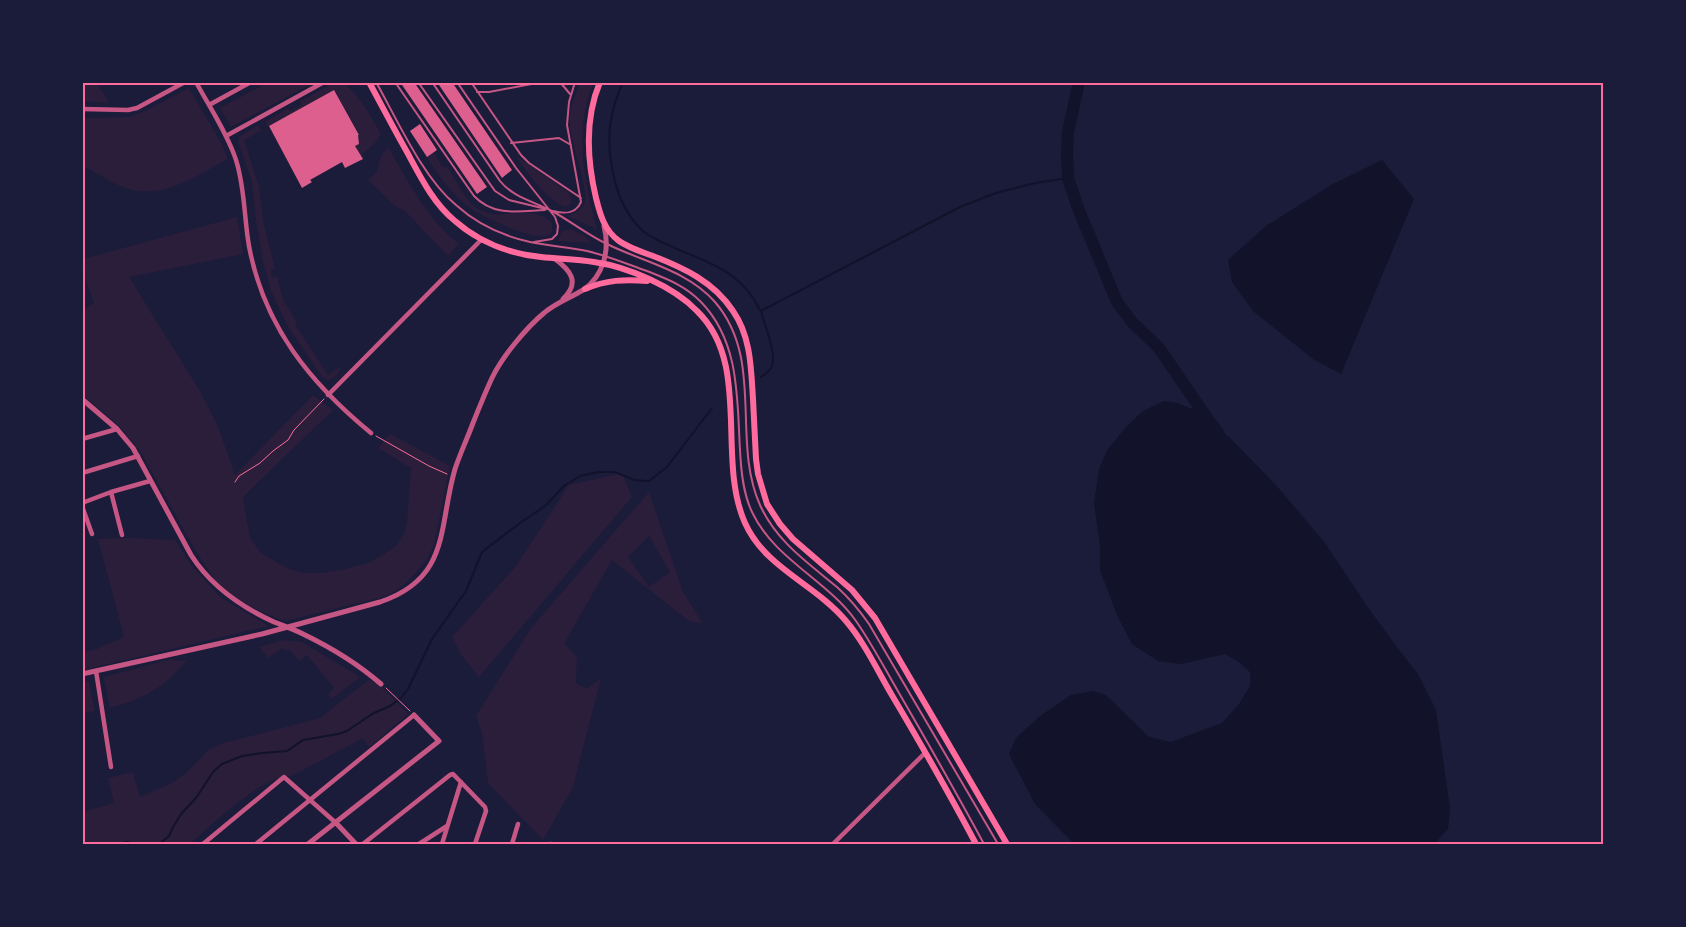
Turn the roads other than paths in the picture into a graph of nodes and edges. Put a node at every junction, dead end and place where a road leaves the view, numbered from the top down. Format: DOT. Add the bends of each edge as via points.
graph roads {
  1 [pos="185,82"];
  2 [pos="196,82"];
  3 [pos="252,82"];
  4 [pos="324,82"];
  5 [pos="369,82"];
  6 [pos="376,82"];
  7 [pos="396,82"];
  8 [pos="418,82"];
  9 [pos="432,82"];
  10 [pos="457,82"];
  11 [pos="471,82"];
  12 [pos="542,82"];
  13 [pos="560,82"];
  14 [pos="575,82"];
  15 [pos="600,82"];
  16 [pos="477,92"];
  17 [pos="570,94"];
  18 [pos="209,105"];
  19 [pos="82,109"];
  20 [pos="226,136"];
  21 [pos="511,143"];
  22 [pos="571,145"];
  23 [pos="582,198"];
  24 [pos="550,210"];
  25 [pos="602,220"];
  26 [pos="482,239"];
  27 [pos="532,242"];
  28 [pos="607,244"];
  29 [pos="606,256"];
  30 [pos="554,258"];
  31 [pos="603,263"];
  32 [pos="654,282"];
  33 [pos="585,289"];
  34 [pos="558,303"];
  35 [pos="328,395"];
  36 [pos="84,402"];
  37 [pos="117,429"];
  38 [pos="371,433"];
  39 [pos="82,439"];
  40 [pos="138,456"];
  41 [pos="82,473"];
  42 [pos="150,481"];
  43 [pos="111,492"];
  44 [pos="82,505"];
  45 [pos="92,534"];
  46 [pos="122,535"];
  47 [pos="287,627"];
  48 [pos="96,671"];
  49 [pos="82,674"];
  50 [pos="381,684"];
  51 [pos="414,715"];
  52 [pos="925,753"];
  53 [pos="111,767"];
  54 [pos="461,782"];
  55 [pos="311,801"];
  56 [pos="336,823"];
  57 [pos="518,824"];
  58 [pos="448,825"];
  59 [pos="203,844"];
  60 [pos="256,844"];
  61 [pos="308,844"];
  62 [pos="356,844"];
  63 [pos="363,844"];
  64 [pos="420,844"];
  65 [pos="442,844"];
  66 [pos="475,844"];
  67 [pos="512,844"];
  68 [pos="833,844"];
  69 [pos="976,844"];
  70 [pos="984,844"];
  71 [pos="998,844"];
  72 [pos="1007,844"];
  1 -- 19 [label="street" via="137,108"];
  2 -- 18 [label="street"];
  3 -- 18 [label="street"];
  4 -- 20 [label="street"];
  5 -- 26 [label="main road" via="434,198 455,221"];
  6 -- 27 [label="lane" via="424,168 448,198 491,229"];
  7 -- 24 [label="lane" via="481,203 504,211"];
  8 -- 24 [label="lane" via="495,191 509,200"];
  9 -- 24 [label="lane" via="504,185 517,195"];
  10 -- 24 [label="lane" via="516,168"];
  11 -- 16 [label="lane"];
  12 -- 16 [label="lane"];
  13 -- 17 [label="lane"];
  14 -- 17 [label="lane"];
  15 -- 25 [label="main road" via="591,112 589,146"];
  16 -- 21 [label="lane"];
  17 -- 22 [label="lane" via="567,125"];
  18 -- 20 [label="street"];
  20 -- 35 [label="street" via="241,181 250,247 265,302 292,350"];
  21 -- 22 [label="lane" via="552,138"];
  21 -- 23 [label="lane" via="529,163"];
  22 -- 23 [label="lane"];
  23 -- 24 [label="lane" via="580,206 573,212"];
  24 -- 27 [label="lane" via="557,222 557,234 547,240"];
  24 -- 28 [label="lane"];
  25 -- 28 [label="street"];
  25 -- 72 [label="main road" via="620,242 704,281 735,313 748,348 756,459 767,504 787,533 852,590 875,618"];
  26 -- 30 [label="main road" via="518,253"];
  26 -- 35 [label="street"];
  27 -- 29 [label="lane"];
  28 -- 29 [label="street"];
  28 -- 71 [label="lane" via="688,279 713,300 728,319 743,361 751,475 765,516 782,539 838,588 869,624"];
  29 -- 31 [label="street"];
  29 -- 70 [label="lane" via="680,285 699,299 716,321 727,342 734,367 742,475 751,510 774,544 830,592 856,621 941,764"];
  30 -- 31 [label="main road"];
  30 -- 34 [label="street" via="572,277 569,292"];
  31 -- 32 [label="main road"];
  31 -- 33 [label="street"];
  32 -- 33 [label="main road" via="615,280"];
  32 -- 52 [label="main road" via="697,310 719,343 727,374 735,489 748,530 768,557 826,601 845,620"];
  33 -- 34 [label="street"];
  34 -- 47 [label="street" via="537,319 495,371 459,457 438,550 418,580 392,598"];
  35 -- 38 [label="street"];
  36 -- 37 [label="street"];
  37 -- 39 [label="street"];
  37 -- 40 [label="street"];
  40 -- 41 [label="street"];
  40 -- 42 [label="street"];
  42 -- 43 [label="street"];
  42 -- 47 [label="street" via="191,555 208,578 232,599"];
  43 -- 44 [label="street"];
  43 -- 46 [label="street"];
  44 -- 45 [label="street"];
  47 -- 48 [label="street"];
  47 -- 50 [label="street" via="361,668"];
  48 -- 49 [label="street"];
  48 -- 53 [label="street"];
  51 -- 55 [label="street"];
  51 -- 56 [label="street" via="439,741"];
  52 -- 68 [label="street"];
  52 -- 69 [label="main road"];
  54 -- 58 [label="street"];
  54 -- 63 [label="street" via="450,775"];
  54 -- 66 [label="street" via="486,811"];
  55 -- 56 [label="street"];
  55 -- 59 [label="street" via="284,777"];
  55 -- 60 [label="street"];
  56 -- 61 [label="street"];
  56 -- 62 [label="street"];
  57 -- 67 [label="street"];
  58 -- 64 [label="street"];
  58 -- 65 [label="street"];
}
